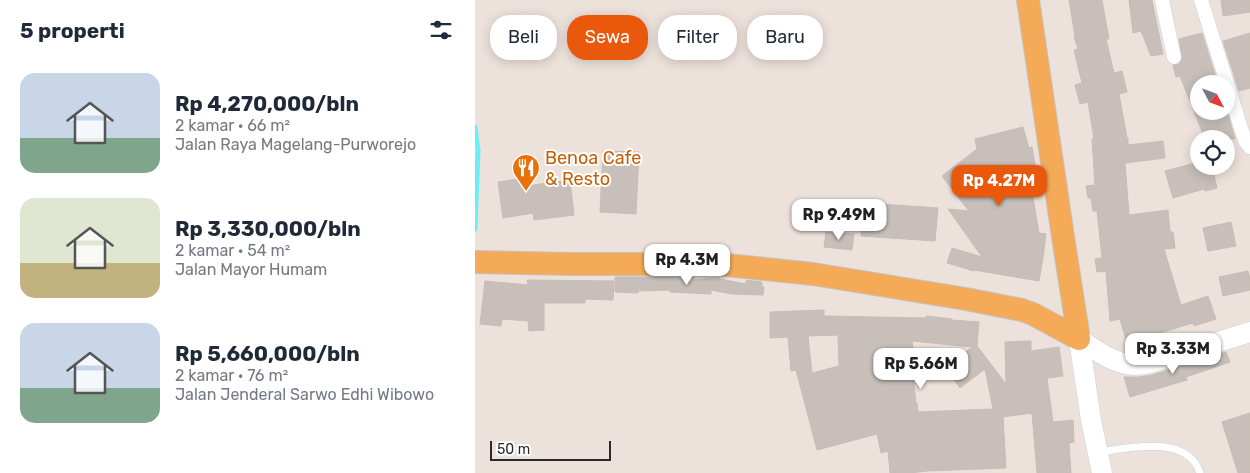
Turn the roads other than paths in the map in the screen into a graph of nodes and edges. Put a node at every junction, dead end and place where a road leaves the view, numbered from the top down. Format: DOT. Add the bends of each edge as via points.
graph roads {
  1 [pos="1028,0"];
  2 [pos="1162,0"];
  3 [pos="1201,0"];
  4 [pos="1174,57"];
  5 [pos="1250,147"];
  6 [pos="475,262"];
  7 [pos="1250,332"];
  8 [pos="1079,339"];
  9 [pos="1098,452"];
  10 [pos="1102,473"];
  11 [pos="1200,473"];
  1 -- 8 [label="main road"];
  2 -- 4 [label="street"];
  3 -- 5 [label="street" via="1245,140"];
  6 -- 8 [label="main road" via="717,264 813,274 1023,310"];
  7 -- 8 [label="main road" via="1135,365 1111,359"];
  8 -- 9 [label="main road"];
  9 -- 10 [label="main road"];
  9 -- 11 [label="lane" via="1161,446 1185,453"];
}
